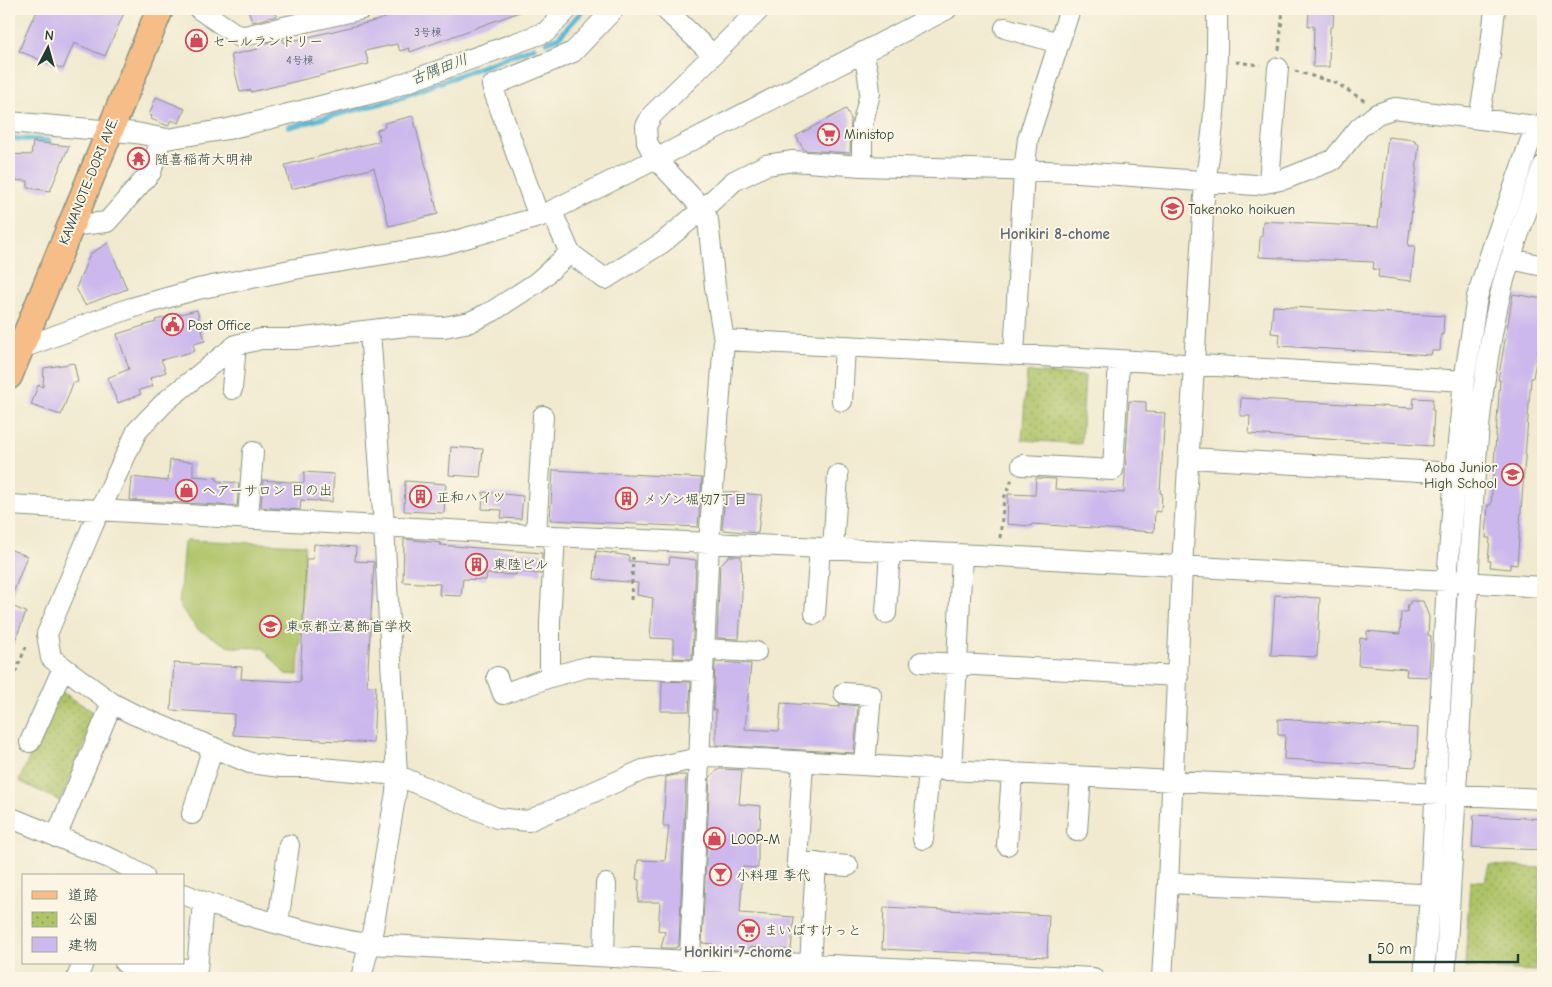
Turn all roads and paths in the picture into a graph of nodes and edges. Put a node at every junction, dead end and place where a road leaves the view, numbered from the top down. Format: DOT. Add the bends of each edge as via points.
graph roads {
  1 [pos="199,9"];
  2 [pos="362,9"];
  3 [pos="614,9"];
  4 [pos="665,9"];
  5 [pos="760,9"];
  6 [pos="947,9"];
  7 [pos="1070,9"];
  8 [pos="1217,9"];
  9 [pos="1282,9"];
  10 [pos="1495,9"];
  11 [pos="155,10"];
  12 [pos="565,10"];
  13 [pos="1005,28"];
  14 [pos="1059,44"];
  15 [pos="863,52"];
  16 [pos="713,55"];
  17 [pos="1218,60"];
  18 [pos="1278,68"];
  19 [pos="1381,113"];
  20 [pos="1479,119"];
  21 [pos="9,122"];
  22 [pos="1542,126"];
  23 [pos="109,130"];
  24 [pos="161,138"];
  25 [pos="656,159"];
  26 [pos="862,166"];
  27 [pos="1543,166"];
  28 [pos="1024,171"];
  29 [pos="1205,181"];
  30 [pos="1269,182"];
  31 [pos="703,210"];
  32 [pos="545,214"];
  33 [pos="69,226"];
  34 [pos="570,253"];
  35 [pos="1510,259"];
  36 [pos="1543,266"];
  37 [pos="370,331"];
  38 [pos="724,340"];
  39 [pos="236,345"];
  40 [pos="845,347"];
  41 [pos="14,350"];
  42 [pos="1014,355"];
  43 [pos="1119,360"];
  44 [pos="1194,365"];
  45 [pos="9,376"];
  46 [pos="1464,381"];
  47 [pos="232,389"];
  48 [pos="842,401"];
  49 [pos="543,416"];
  50 [pos="253,452"];
  51 [pos="1189,458"];
  52 [pos="1022,466"];
  53 [pos="1455,473"];
  54 [pos="838,475"];
  55 [pos="9,505"];
  56 [pos="100,511"];
  57 [pos="248,518"];
  58 [pos="384,526"];
  59 [pos="546,535"];
  60 [pos="635,539"];
  61 [pos="709,543"];
  62 [pos="827,548"];
  63 [pos="890,551"];
  64 [pos="962,555"];
  65 [pos="999,556"];
  66 [pos="1182,567"];
  67 [pos="1448,581"];
  68 [pos="1468,582"];
  69 [pos="1543,587"];
  70 [pos="631,600"];
  71 [pos="886,613"];
  72 [pos="815,614"];
  73 [pos="26,647"];
  74 [pos="704,649"];
  75 [pos="756,652"];
  76 [pos="921,662"];
  77 [pos="957,664"];
  78 [pos="62,668"];
  79 [pos="703,671"];
  80 [pos="1178,676"];
  81 [pos="497,677"];
  82 [pos="550,677"];
  83 [pos="9,687"];
  84 [pos="844,693"];
  85 [pos="112,703"];
  86 [pos="30,742"];
  87 [pos="212,747"];
  88 [pos="699,757"];
  89 [pos="803,762"];
  90 [pos="865,765"];
  91 [pos="929,769"];
  92 [pos="951,770"];
  93 [pos="1012,773"];
  94 [pos="397,775"];
  95 [pos="1081,777"];
  96 [pos="1172,782"];
  97 [pos="1446,795"];
  98 [pos="1543,799"];
  99 [pos="192,814"];
  100 [pos="9,817"];
  101 [pos="1078,831"];
  102 [pos="56,836"];
  103 [pos="923,840"];
  104 [pos="290,845"];
  105 [pos="1007,845"];
  106 [pos="816,864"];
  107 [pos="848,866"];
  108 [pos="140,874"];
  109 [pos="1168,883"];
  110 [pos="606,884"];
  111 [pos="185,894"];
  112 [pos="1440,895"];
  113 [pos="203,903"];
  114 [pos="278,923"];
  115 [pos="369,944"];
  116 [pos="604,956"];
  117 [pos="83,964"];
  118 [pos="132,964"];
  119 [pos="810,964"];
  120 [pos="689,970"];
  121 [pos="853,972"];
  122 [pos="904,974"];
  123 [pos="958,975"];
  124 [pos="1015,976"];
  125 [pos="78,978"];
  126 [pos="361,978"];
  127 [pos="1093,978"];
  128 [pos="1162,978"];
  129 [pos="1424,978"];
  130 [pos="1445,978"];
  1 -- 2 [label="street" via="240,37"];
  3 -- 32 [label="street" via="573,52 492,86"];
  4 -- 16 [label="street"];
  5 -- 16 [label="street"];
  6 -- 15 [label="street"];
  7 -- 14 [label="street"];
  8 -- 17 [label="street"];
  9 -- 18 [label="path"];
  10 -- 20 [label="street"];
  11 -- 23 [label="main road, KAWANOTE-DORI AVE."];
  12 -- 24 [label="street" via="546,32 385,90 228,129"];
  13 -- 14 [label="street"];
  14 -- 28 [label="street" via="1028,139"];
  15 -- 25 [label="street"];
  15 -- 26 [label="street" via="870,93 862,126"];
  16 -- 25 [label="street" via="652,115 646,126 647,142"];
  17 -- 18 [label="path"];
  17 -- 29 [label="street" via="1212,144"];
  18 -- 19 [label="path" via="1336,83"];
  18 -- 30 [label="street"];
  19 -- 20 [label="street" via="1395,108"];
  19 -- 30 [label="street" via="1359,128 1333,160"];
  20 -- 22 [label="street"];
  21 -- 23 [label="street"];
  22 -- 46 [label="street" via="1530,142 1492,249 1478,298"];
  23 -- 24 [label="street"];
  23 -- 33 [label="main road, KAWANOTE-DORI AVE."];
  24 -- 33 [label="street" via="151,172 107,222"];
  25 -- 31 [label="street"];
  25 -- 32 [label="street"];
  26 -- 28 [label="street"];
  26 -- 31 [label="street" via="793,161 766,165 734,181"];
  27 -- 35 [label="street"];
  28 -- 29 [label="street"];
  28 -- 42 [label="street"];
  29 -- 30 [label="street" via="1255,185"];
  29 -- 44 [label="street"];
  31 -- 34 [label="street" via="662,243 605,279"];
  31 -- 38 [label="street" via="708,220"];
  32 -- 34 [label="street"];
  32 -- 41 [label="street" via="446,244 198,289 132,308"];
  33 -- 41 [label="main road, KAWANOTE-DORI AVE."];
  34 -- 37 [label="street" via="536,283 470,322 444,327 406,326"];
  35 -- 36 [label="street"];
  35 -- 68 [label="street" via="1484,383"];
  37 -- 39 [label="street" via="296,339 261,339"];
  37 -- 58 [label="street"];
  38 -- 40 [label="street"];
  38 -- 61 [label="street"];
  39 -- 47 [label="street"];
  39 -- 56 [label="street" via="166,401 137,431"];
  40 -- 42 [label="street"];
  40 -- 48 [label="street"];
  41 -- 45 [label="main road, KAWANOTE-DORI AVE."];
  42 -- 43 [label="street"];
  43 -- 44 [label="street"];
  43 -- 52 [label="street" via="1113,470"];
  44 -- 46 [label="street"];
  44 -- 51 [label="street"];
  46 -- 53 [label="street"];
  49 -- 59 [label="street"];
  50 -- 57 [label="street"];
  51 -- 53 [label="street"];
  51 -- 66 [label="street"];
  52 -- 65 [label="path" via="1010,482 1004,498"];
  53 -- 67 [label="street"];
  54 -- 62 [label="street"];
  55 -- 56 [label="street"];
  56 -- 57 [label="street"];
  56 -- 78 [label="street" via="47,634 51,658"];
  57 -- 58 [label="street"];
  58 -- 59 [label="street"];
  58 -- 94 [label="street"];
  59 -- 60 [label="street"];
  59 -- 82 [label="street"];
  60 -- 61 [label="street"];
  60 -- 70 [label="path"];
  61 -- 62 [label="street"];
  61 -- 74 [label="street"];
  62 -- 63 [label="street"];
  62 -- 72 [label="street"];
  63 -- 64 [label="street"];
  63 -- 71 [label="street"];
  64 -- 65 [label="street"];
  64 -- 77 [label="street"];
  65 -- 66 [label="street"];
  66 -- 67 [label="street"];
  66 -- 80 [label="street"];
  67 -- 68 [label="street"];
  67 -- 97 [label="street"];
  68 -- 69 [label="street"];
  68 -- 97 [label="street"];
  73 -- 83 [label="path"];
  74 -- 75 [label="street"];
  74 -- 79 [label="street"];
  76 -- 77 [label="street"];
  77 -- 80 [label="street"];
  77 -- 92 [label="street"];
  78 -- 85 [label="street"];
  78 -- 86 [label="street"];
  79 -- 82 [label="street" via="587,667"];
  79 -- 88 [label="street"];
  80 -- 96 [label="street"];
  81 -- 82 [label="street" via="503,694"];
  84 -- 90 [label="street" via="871,695"];
  85 -- 87 [label="street"];
  85 -- 102 [label="street"];
  87 -- 94 [label="street" via="250,763"];
  87 -- 99 [label="street"];
  88 -- 89 [label="street"];
  88 -- 94 [label="street" via="643,770 528,821 497,818"];
  88 -- 120 [label="street"];
  89 -- 90 [label="street"];
  89 -- 106 [label="street" via="797,862"];
  90 -- 91 [label="street"];
  91 -- 92 [label="street"];
  91 -- 103 [label="street"];
  92 -- 93 [label="street"];
  93 -- 95 [label="street"];
  93 -- 105 [label="street"];
  94 -- 115 [label="street"];
  95 -- 96 [label="street"];
  95 -- 101 [label="street"];
  96 -- 97 [label="street"];
  96 -- 109 [label="street"];
  97 -- 98 [label="street"];
  97 -- 112 [label="street"];
  100 -- 102 [label="street"];
  102 -- 108 [label="street"];
  104 -- 114 [label="street"];
  106 -- 107 [label="street"];
  106 -- 119 [label="street"];
  109 -- 112 [label="street"];
  109 -- 128 [label="street"];
  110 -- 116 [label="street"];
  111 -- 113 [label="street"];
  112 -- 129 [label="street"];
  112 -- 130 [label="street"];
  113 -- 114 [label="street"];
  113 -- 118 [label="street" via="198,969"];
  114 -- 115 [label="street"];
  115 -- 116 [label="street"];
  115 -- 126 [label="street"];
  116 -- 120 [label="street"];
  117 -- 125 [label="street"];
  119 -- 120 [label="street"];
  119 -- 121 [label="street"];
  121 -- 122 [label="street"];
  122 -- 123 [label="street"];
  123 -- 124 [label="street"];
  124 -- 127 [label="street"];
}
